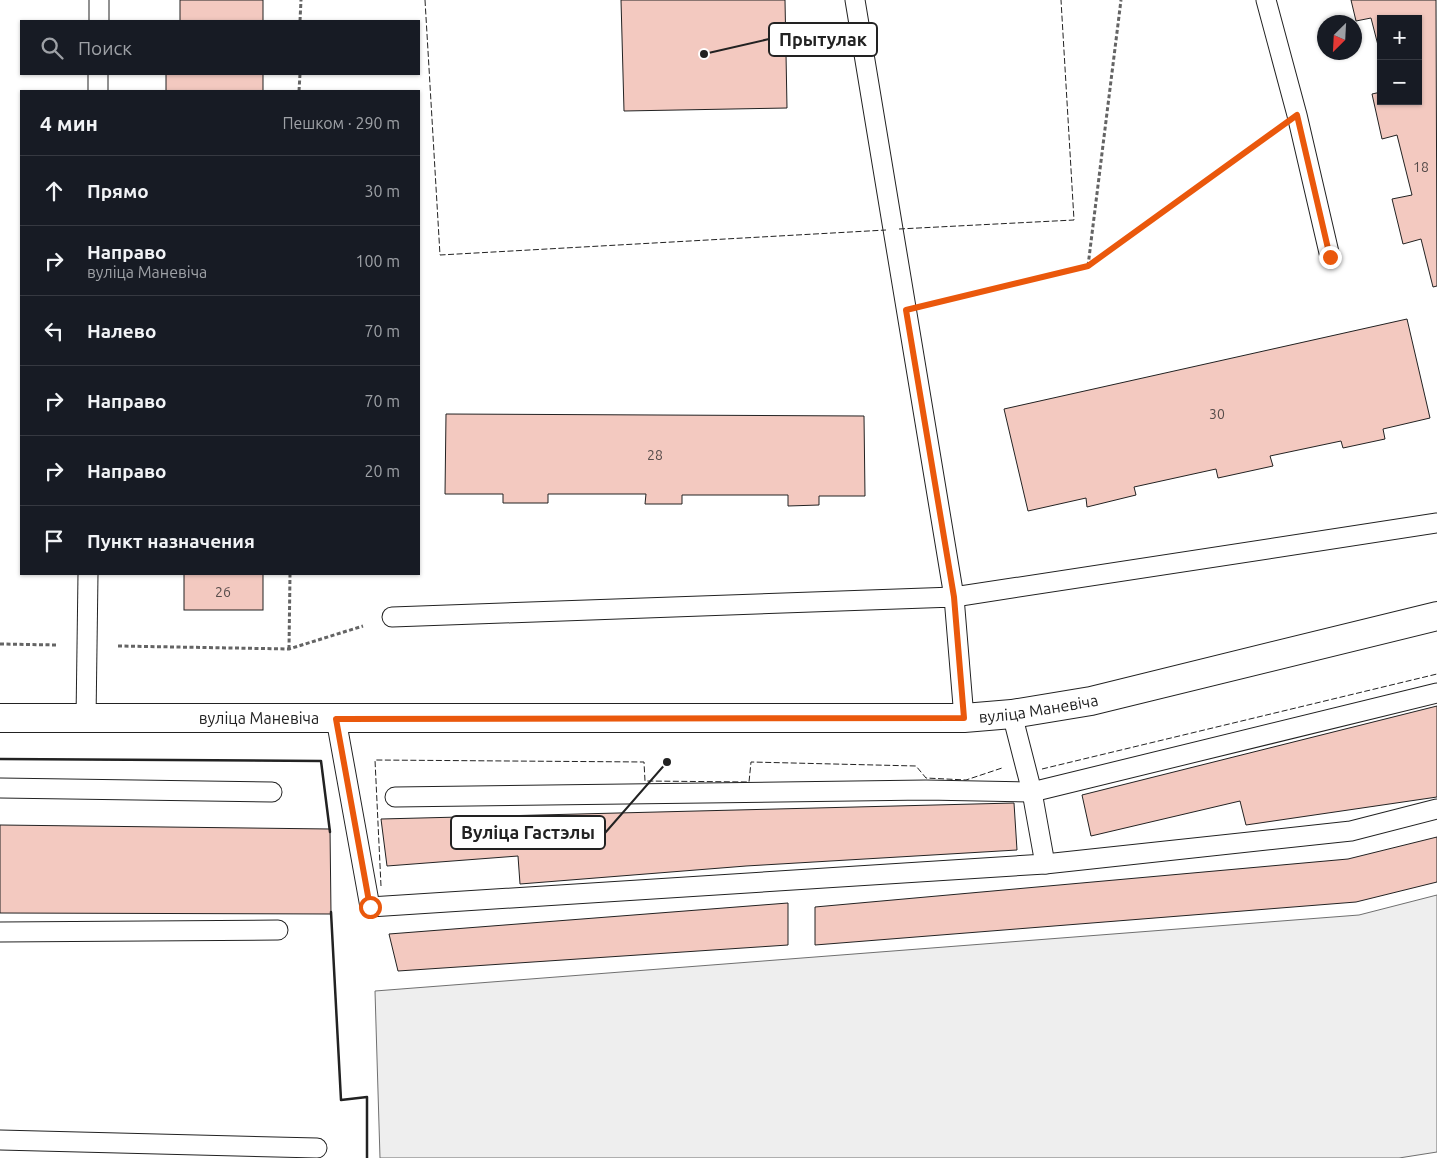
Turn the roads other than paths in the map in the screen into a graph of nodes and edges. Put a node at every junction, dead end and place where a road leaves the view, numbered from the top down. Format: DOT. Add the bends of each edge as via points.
graph roads {
  1 [pos="99,0"];
  2 [pos="855,0"];
  3 [pos="1266,0"];
  4 [pos="99,20"];
  5 [pos="98,75"];
  6 [pos="98,90"];
  7 [pos="1330,257"];
  8 [pos="1437,523"];
  9 [pos="88,575"];
  10 [pos="954,597"];
  11 [pos="392,616"];
  12 [pos="1437,616"];
  13 [pos="1437,693"];
  14 [pos="1012,714"];
  15 [pos="0,718"];
  16 [pos="964,718"];
  17 [pos="86,719"];
  18 [pos="336,719"];
  19 [pos="0,788"];
  20 [pos="272,792"];
  21 [pos="1032,792"];
  22 [pos="395,797"];
  23 [pos="1437,808"];
  24 [pos="1045,864"];
  25 [pos="278,930"];
  26 [pos="0,932"];
  27 [pos="0,1140"];
  28 [pos="317,1148"];
  1 -- 4 [label="lane"];
  2 -- 10 [label="lane"];
  3 -- 7 [label="lane"];
  5 -- 6 [label="lane"];
  8 -- 10 [label="lane"];
  9 -- 17 [label="lane"];
  10 -- 11 [label="lane"];
  10 -- 16 [label="lane"];
  12 -- 14 [label="street, вуліца Маневіча" via="1091,701"];
  13 -- 21 [label="lane"];
  14 -- 16 [label="street, вуліца Маневіча"];
  14 -- 21 [label="lane"];
  15 -- 17 [label="street, вуліца Маневіча"];
  16 -- 18 [label="street, вуліца Маневіча"];
  17 -- 18 [label="street, вуліца Маневіча"];
  18 -- 24 [label="lane" via="370,907"];
  19 -- 20 [label="lane"];
  21 -- 22 [label="lane" via="926,790"];
  21 -- 24 [label="lane"];
  23 -- 24 [label="lane" via="1351,831"];
  25 -- 26 [label="lane"];
  27 -- 28 [label="lane"];
}
